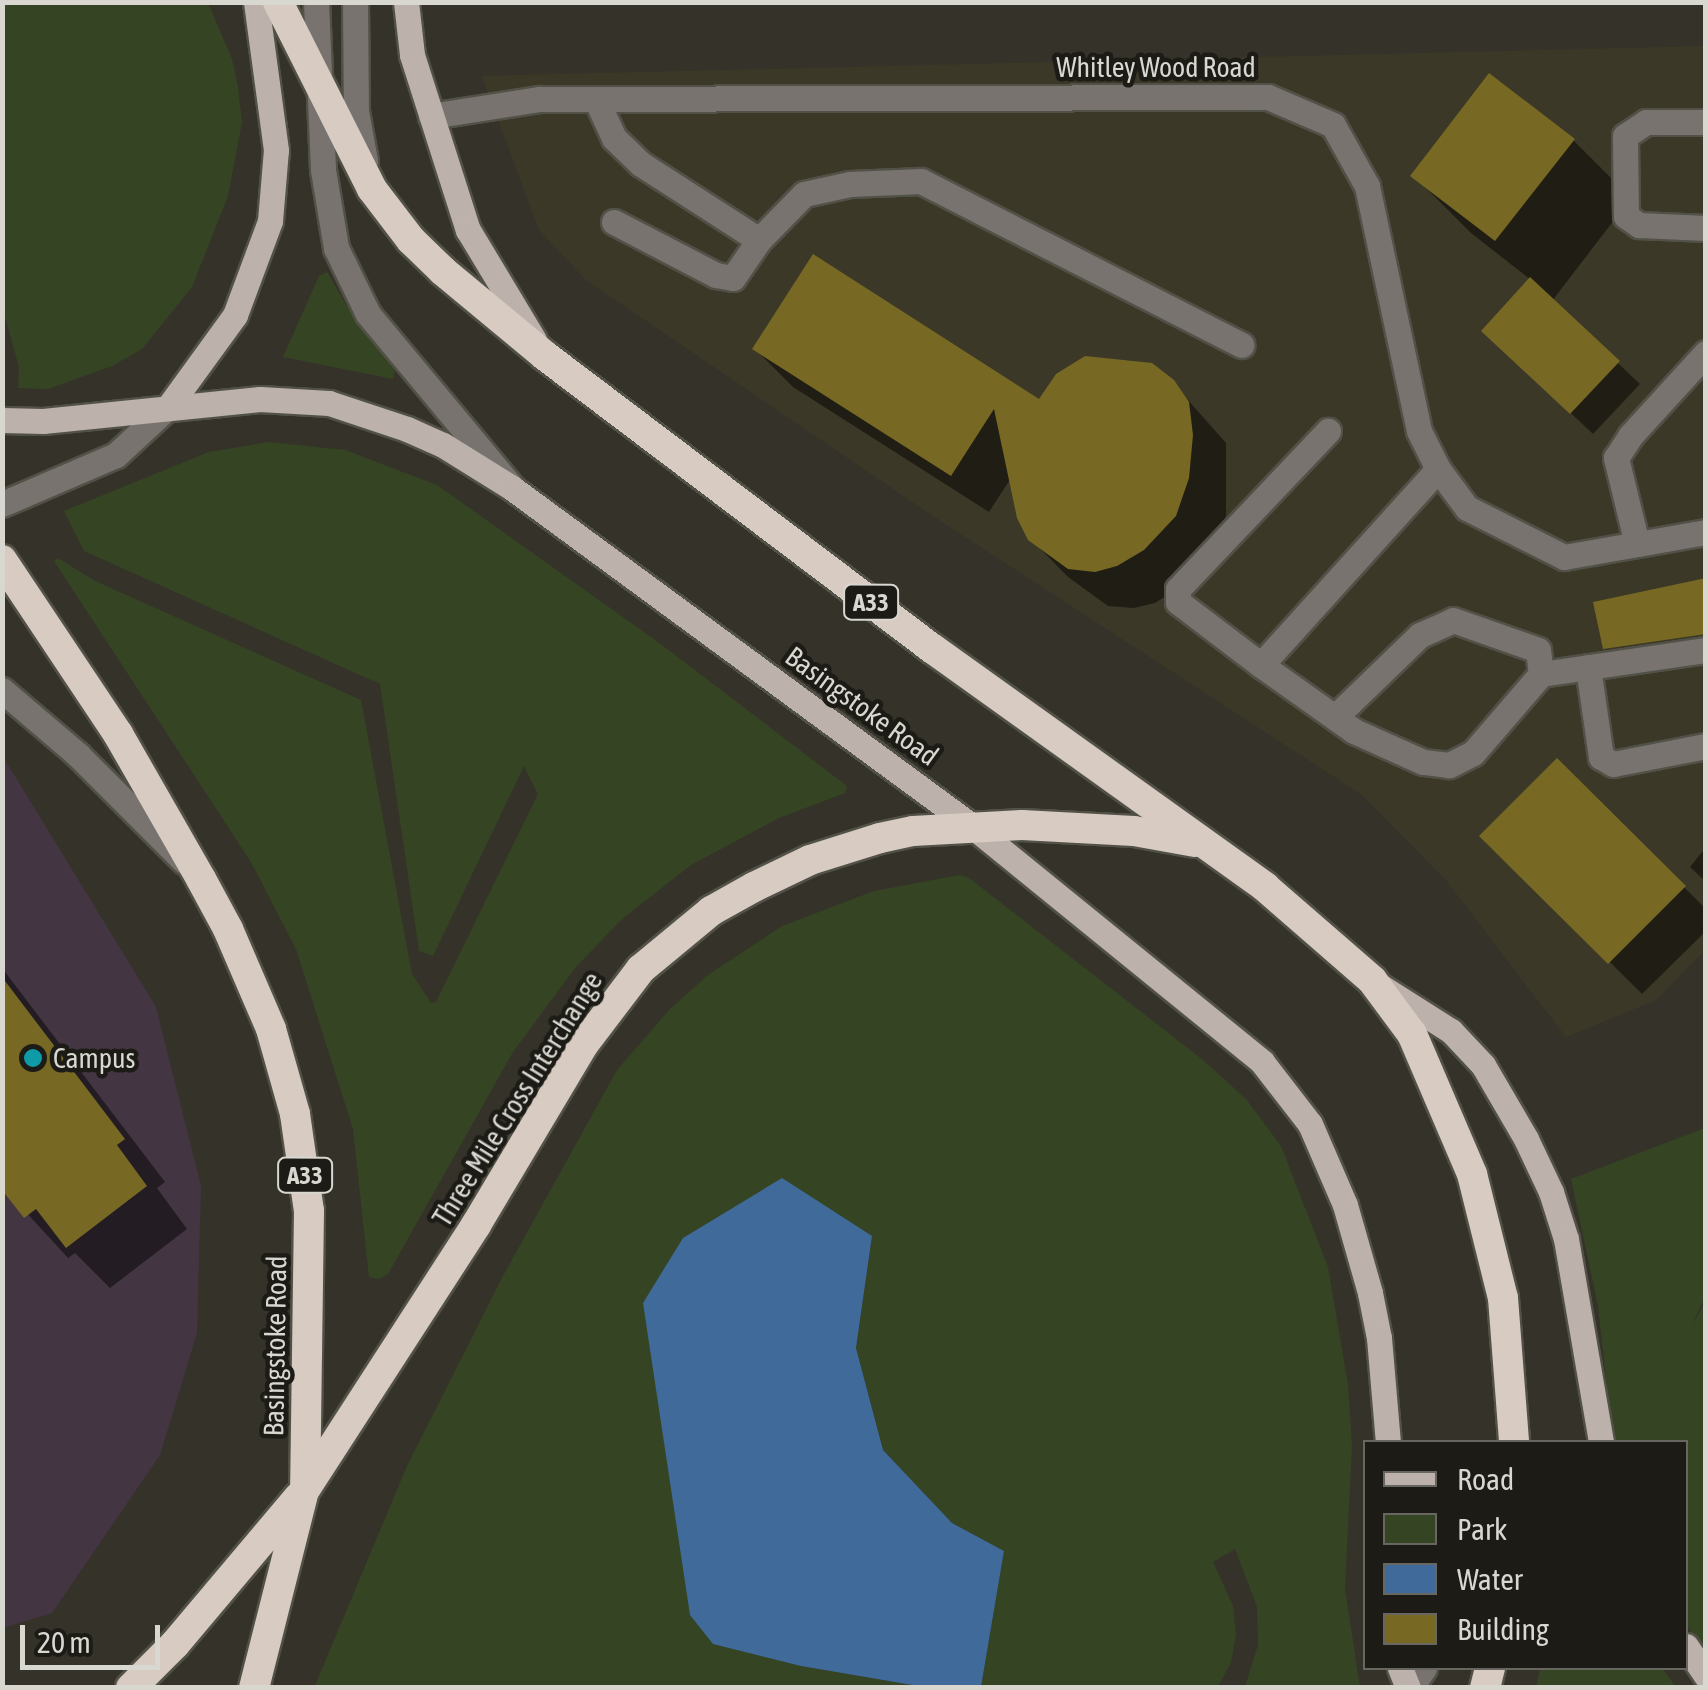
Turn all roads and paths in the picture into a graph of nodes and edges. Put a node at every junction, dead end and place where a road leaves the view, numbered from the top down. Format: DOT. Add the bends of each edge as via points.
graph roads {
  1 [pos="256,2"];
  2 [pos="278,2"];
  3 [pos="316,2"];
  4 [pos="355,2"];
  5 [pos="406,2"];
  6 [pos="318,83"];
  7 [pos="596,100"];
  8 [pos="430,116"];
  9 [pos="1706,122"];
  10 [pos="372,190"];
  11 [pos="614,222"];
  12 [pos="1706,228"];
  13 [pos="759,240"];
  14 [pos="1241,345"];
  15 [pos="1706,353"];
  16 [pos="544,356"];
  17 [pos="168,406"];
  18 [pos="2,420"];
  19 [pos="1328,431"];
  20 [pos="1438,469"];
  21 [pos="512,488"];
  22 [pos="2,504"];
  23 [pos="1706,532"];
  24 [pos="1636,544"];
  25 [pos="2,560"];
  26 [pos="1706,650"];
  27 [pos="1262,664"];
  28 [pos="1588,667"];
  29 [pos="1541,674"];
  30 [pos="2,690"];
  31 [pos="1335,717"];
  32 [pos="1706,746"];
  33 [pos="972,826"];
  34 [pos="1203,843"];
  35 [pos="201,879"];
  36 [pos="1372,980"];
  37 [pos="1388,1440"];
  38 [pos="1514,1440"];
  39 [pos="1601,1440"];
  40 [pos="304,1491"];
  41 [pos="1688,1649"];
  42 [pos="1706,1676"];
  43 [pos="130,1688"];
  44 [pos="254,1688"];
  1 -- 17 [label="main road" via="276,150 270,220 235,315"];
  2 -- 6 [label="highway, A33"];
  3 -- 6 [label="street"];
  4 -- 10 [label="street" via="356,111"];
  5 -- 8 [label="main road" via="412,55"];
  6 -- 10 [label="highway, A33"];
  6 -- 21 [label="street" via="329,213 348,279 404,363"];
  7 -- 8 [label="street, Whitley Wood Road" via="539,99"];
  7 -- 13 [label="street" via="614,138 641,164"];
  7 -- 20 [label="street, Whitley Wood Road" via="1268,96 1333,125 1367,186 1418,431"];
  8 -- 16 [label="main road" via="468,230"];
  9 -- 12 [label="street" via="1646,122 1626,136 1626,216 1639,225"];
  10 -- 16 [label="highway, A33" via="422,250"];
  11 -- 13 [label="street" via="733,278"];
  13 -- 14 [label="street" via="804,194 921,181"];
  15 -- 24 [label="street" via="1616,458"];
  16 -- 34 [label="highway, A33"];
  17 -- 18 [label="main road, Basingstoke Road"];
  17 -- 21 [label="main road, Basingstoke Road" via="260,398 329,403 443,444"];
  17 -- 22 [label="street" via="116,455"];
  19 -- 27 [label="street" via="1178,589 1178,602"];
  20 -- 24 [label="street, Whitley Wood Road" via="1467,508 1564,557"];
  20 -- 27 [label="street"];
  21 -- 33 [label="main road, Basingstoke Road"];
  23 -- 24 [label="street, Whitley Wood Road"];
  25 -- 35 [label="highway, Basingstoke Road / A33" via="118,734"];
  26 -- 28 [label="street"];
  27 -- 31 [label="street"];
  28 -- 29 [label="street"];
  28 -- 32 [label="street" via="1601,757 1613,764"];
  29 -- 31 [label="street" via="1474,754 1448,764 1423,762"];
  29 -- 31 [label="street" via="1538,650 1454,620 1437,624"];
  30 -- 35 [label="street" via="78,755"];
  33 -- 34 [label="highway, Three Mile Cross Interchange" via="1074,826"];
  33 -- 37 [label="main road, Basingstoke Road" via="1262,1062 1310,1124 1345,1205 1370,1294"];
  33 -- 40 [label="highway, Three Mile Cross Interchange" via="897,835 810,860 711,911 641,969 584,1044"];
  34 -- 36 [label="highway, Three Mile Cross Interchange" via="1294,910"];
  35 -- 40 [label="highway, Basingstoke Road / A33" via="266,1016 302,1155 310,1274"];
  36 -- 38 [label="highway, Three Mile Cross Interchange" via="1412,1034 1472,1174 1503,1298"];
  36 -- 39 [label="main road" via="1451,1032 1502,1091 1566,1239"];
  40 -- 43 [label="highway"];
  40 -- 44 [label="highway, Three Mile Cross Interchange"];
  41 -- 42 [label="main road"];
}
